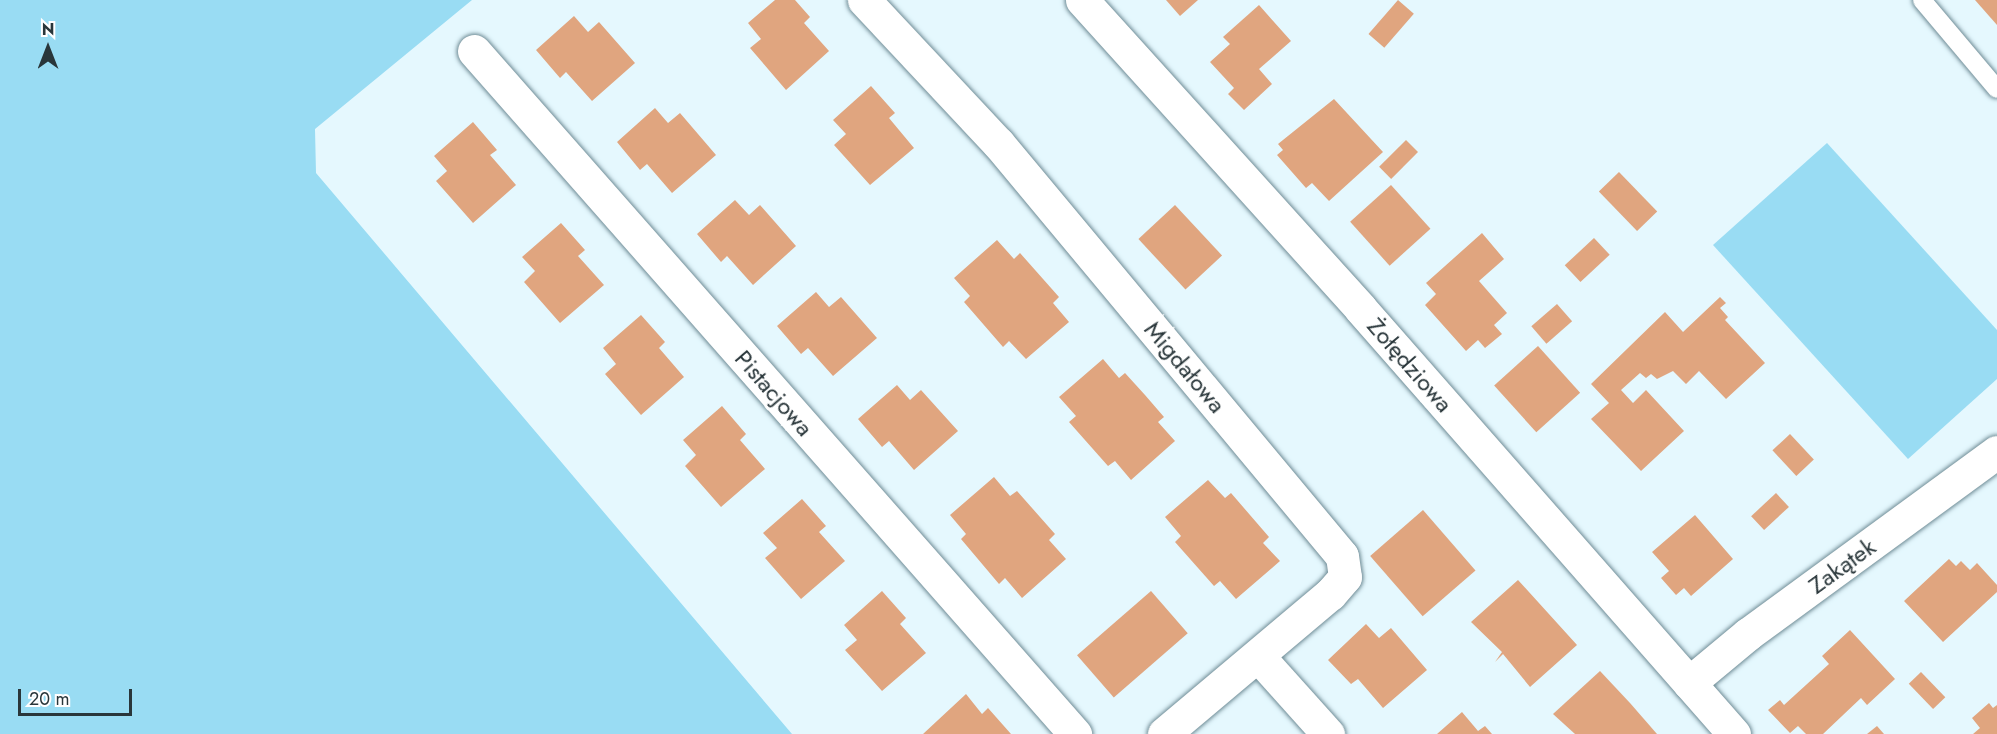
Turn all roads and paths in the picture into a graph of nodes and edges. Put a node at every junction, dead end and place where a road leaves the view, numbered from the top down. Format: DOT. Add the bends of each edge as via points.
graph roads {
  1 [pos="864,0"];
  2 [pos="1082,0"];
  3 [pos="1922,0"];
  4 [pos="474,51"];
  5 [pos="1997,89"];
  6 [pos="1997,452"];
  7 [pos="1258,656"];
  8 [pos="1689,683"];
  9 [pos="1075,734"];
  10 [pos="1164,734"];
  11 [pos="1328,734"];
  12 [pos="1734,734"];
  1 -- 7 [label="street, Migdałowa" via="998,143 1342,556 1345,577"];
  2 -- 8 [label="street, Żołędziowa" via="1360,308"];
  3 -- 5 [label="lane"];
  4 -- 9 [label="street, Pistacjowa"];
  6 -- 8 [label="street, Zakątek" via="1748,634"];
  7 -- 10 [label="street"];
  7 -- 11 [label="street"];
  8 -- 12 [label="street, Żołędziowa"];
}
